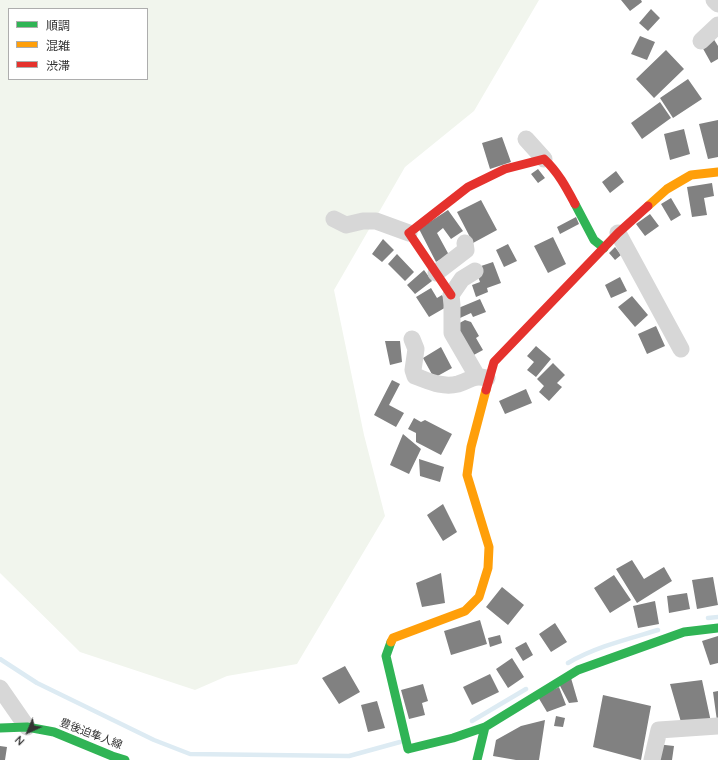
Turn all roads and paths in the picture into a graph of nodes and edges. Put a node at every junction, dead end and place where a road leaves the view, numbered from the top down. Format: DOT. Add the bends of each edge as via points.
graph roads {
  1 [pos="714,0"];
  2 [pos="718,4"];
  3 [pos="526,139"];
  4 [pos="544,159"];
  5 [pos="718,172"];
  6 [pos="334,219"];
  7 [pos="409,233"];
  8 [pos="618,233"];
  9 [pos="465,243"];
  10 [pos="604,248"];
  11 [pos="474,271"];
  12 [pos="436,273"];
  13 [pos="451,295"];
  14 [pos="412,339"];
  15 [pos="681,349"];
  16 [pos="483,377"];
  17 [pos="718,628"];
  18 [pos="0,688"];
  19 [pos="718,726"];
  20 [pos="27,727"];
  21 [pos="485,727"];
  22 [pos="0,728"];
  23 [pos="125,760"];
  24 [pos="477,760"];
  25 [pos="652,760"];
  1 -- 2 [label="street"];
  3 -- 4 [label="street"];
  4 -- 7 [label="street" via="505,169 468,188"];
  4 -- 10 [label="street" via="563,180 594,240"];
  5 -- 8 [label="street" via="691,175 680,180"];
  6 -- 7 [label="street" via="346,225 376,221"];
  7 -- 12 [label="street"];
  8 -- 10 [label="street"];
  8 -- 15 [label="street"];
  9 -- 12 [label="street" via="466,250"];
  10 -- 16 [label="street" via="494,362"];
  11 -- 13 [label="street" via="462,279"];
  12 -- 13 [label="street"];
  13 -- 16 [label="street" via="452,334"];
  14 -- 16 [label="street" via="416,349 413,370 415,376 440,386"];
  16 -- 21 [label="street" via="467,475 489,546 488,568 479,597 465,610 393,638 386,656 408,749"];
  17 -- 21 [label="street" via="684,632 578,670"];
  18 -- 20 [label="street"];
  19 -- 25 [label="street" via="659,730"];
  20 -- 22 [label="street, 豊後迫隼人線"];
  20 -- 23 [label="street, 豊後迫隼人線" via="54,732"];
  21 -- 24 [label="street"];
}
